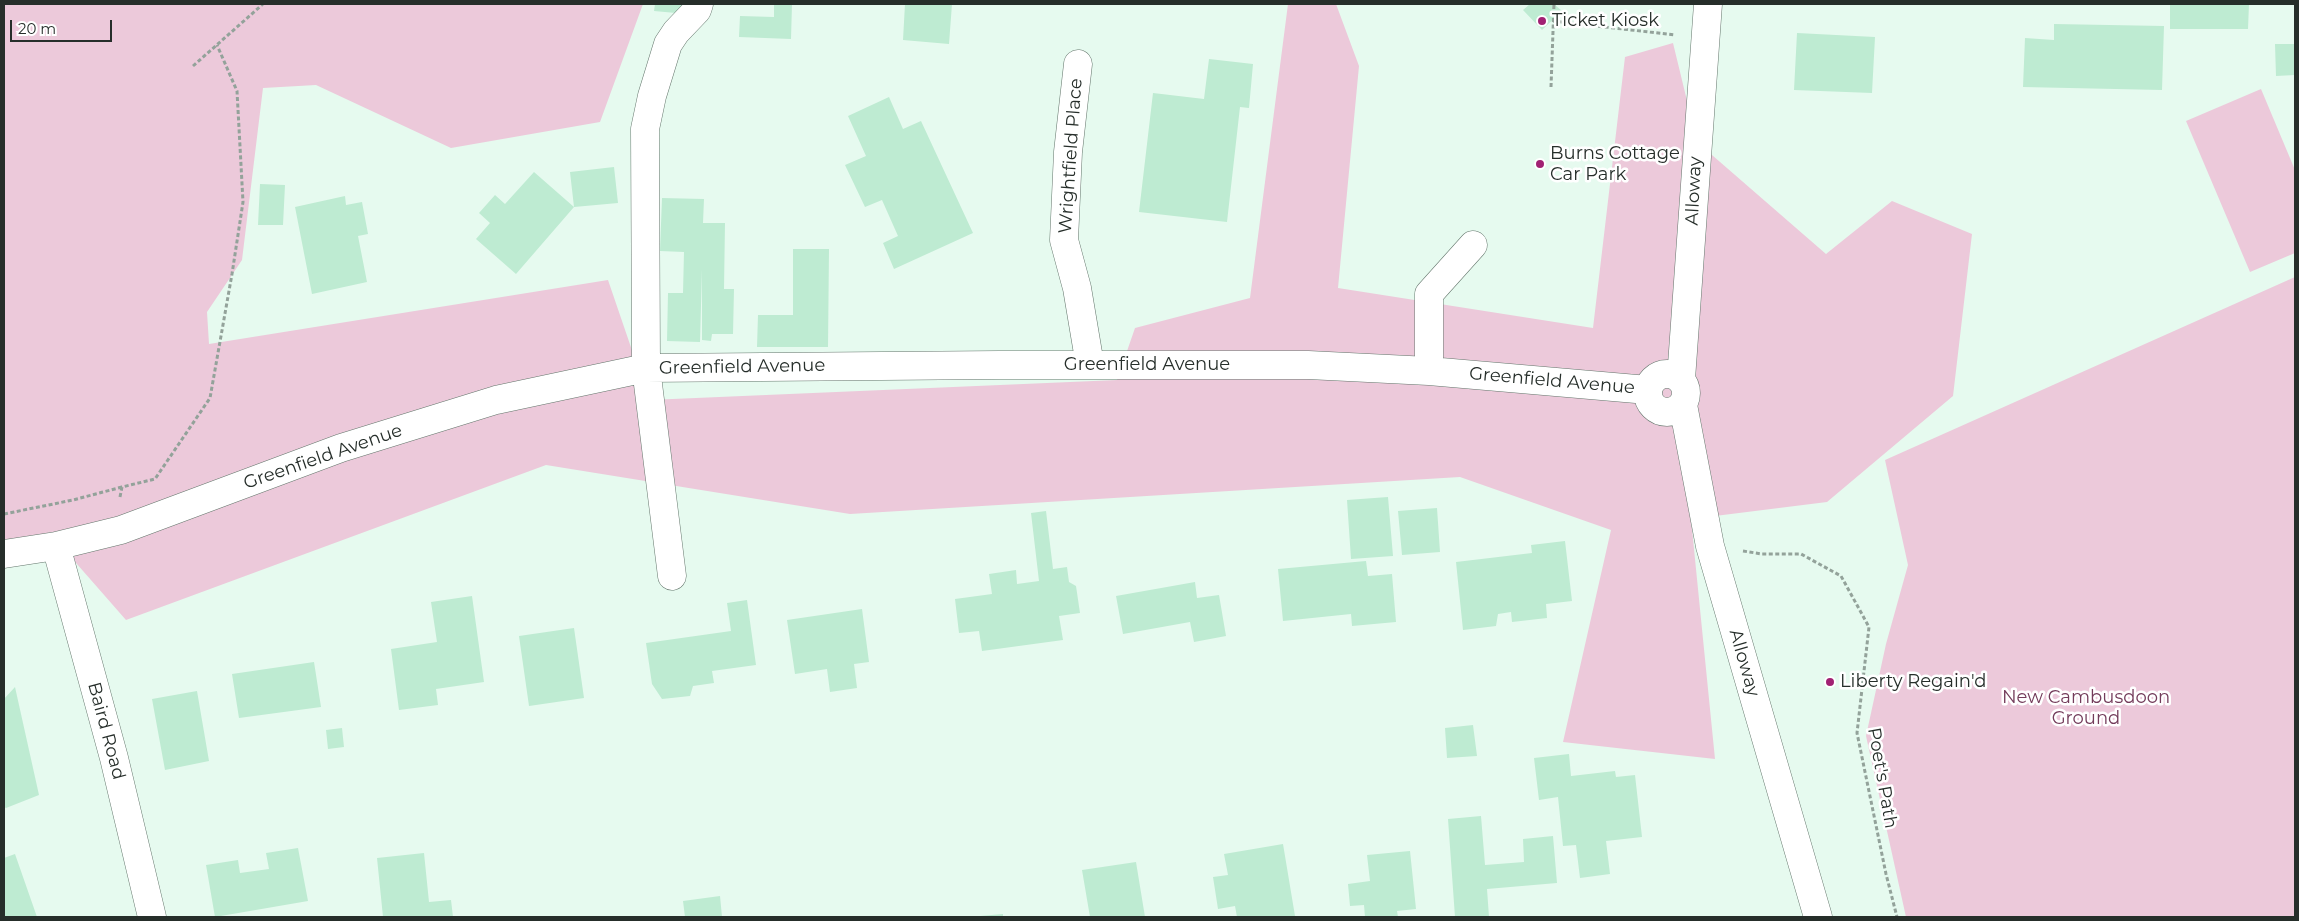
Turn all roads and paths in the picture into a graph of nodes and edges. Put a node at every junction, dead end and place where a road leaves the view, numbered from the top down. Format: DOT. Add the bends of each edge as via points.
graph roads {
  1 [pos="263,4"];
  2 [pos="699,4"];
  3 [pos="1554,4"];
  4 [pos="1708,4"];
  5 [pos="1553,21"];
  6 [pos="1705,39"];
  7 [pos="217,45"];
  8 [pos="1078,64"];
  9 [pos="194,66"];
  10 [pos="1551,87"];
  11 [pos="1473,246"];
  12 [pos="1090,365"];
  13 [pos="646,368"];
  14 [pos="1429,371"];
  15 [pos="1682,392"];
  16 [pos="122,487"];
  17 [pos="4,514"];
  18 [pos="121,530"];
  19 [pos="56,546"];
  20 [pos="1710,546"];
  21 [pos="4,554"];
  22 [pos="672,576"];
  23 [pos="152,917"];
  24 [pos="1818,917"];
  25 [pos="1897,917"];
  1 -- 7 [label="path"];
  2 -- 13 [label="street, Greenfield Avenue" via="668,44 646,129"];
  3 -- 5 [label="path"];
  4 -- 6 [label="street, Alloway"];
  5 -- 6 [label="path"];
  5 -- 10 [label="path"];
  6 -- 15 [label="street, Alloway"];
  7 -- 9 [label="path"];
  7 -- 16 [label="path" via="237,91 242,202 210,398 155,479"];
  8 -- 12 [label="street, Wrightfield Place" via="1068,152 1064,240 1077,288"];
  11 -- 14 [label="street" via="1429,294"];
  12 -- 13 [label="street, Greenfield Avenue"];
  12 -- 14 [label="street, Greenfield Avenue" via="1308,365"];
  13 -- 18 [label="street, Greenfield Avenue" via="496,400 341,448"];
  13 -- 22 [label="street"];
  14 -- 15 [label="street, Greenfield Avenue" via="1648,390 1660,375 1674,375"];
  15 -- 20 [label="street, Alloway"];
  16 -- 17 [label="path"];
  16 -- 18 [label="path" via="117,508"];
  18 -- 19 [label="street, Greenfield Avenue"];
  19 -- 21 [label="street, Greenfield Avenue"];
  19 -- 23 [label="street, Baird Road" via="114,758"];
  20 -- 24 [label="street, Alloway"];
  20 -- 25 [label="path, Poet's Path" via="1762,554 1800,554 1841,576 1869,627 1857,733"];
}
